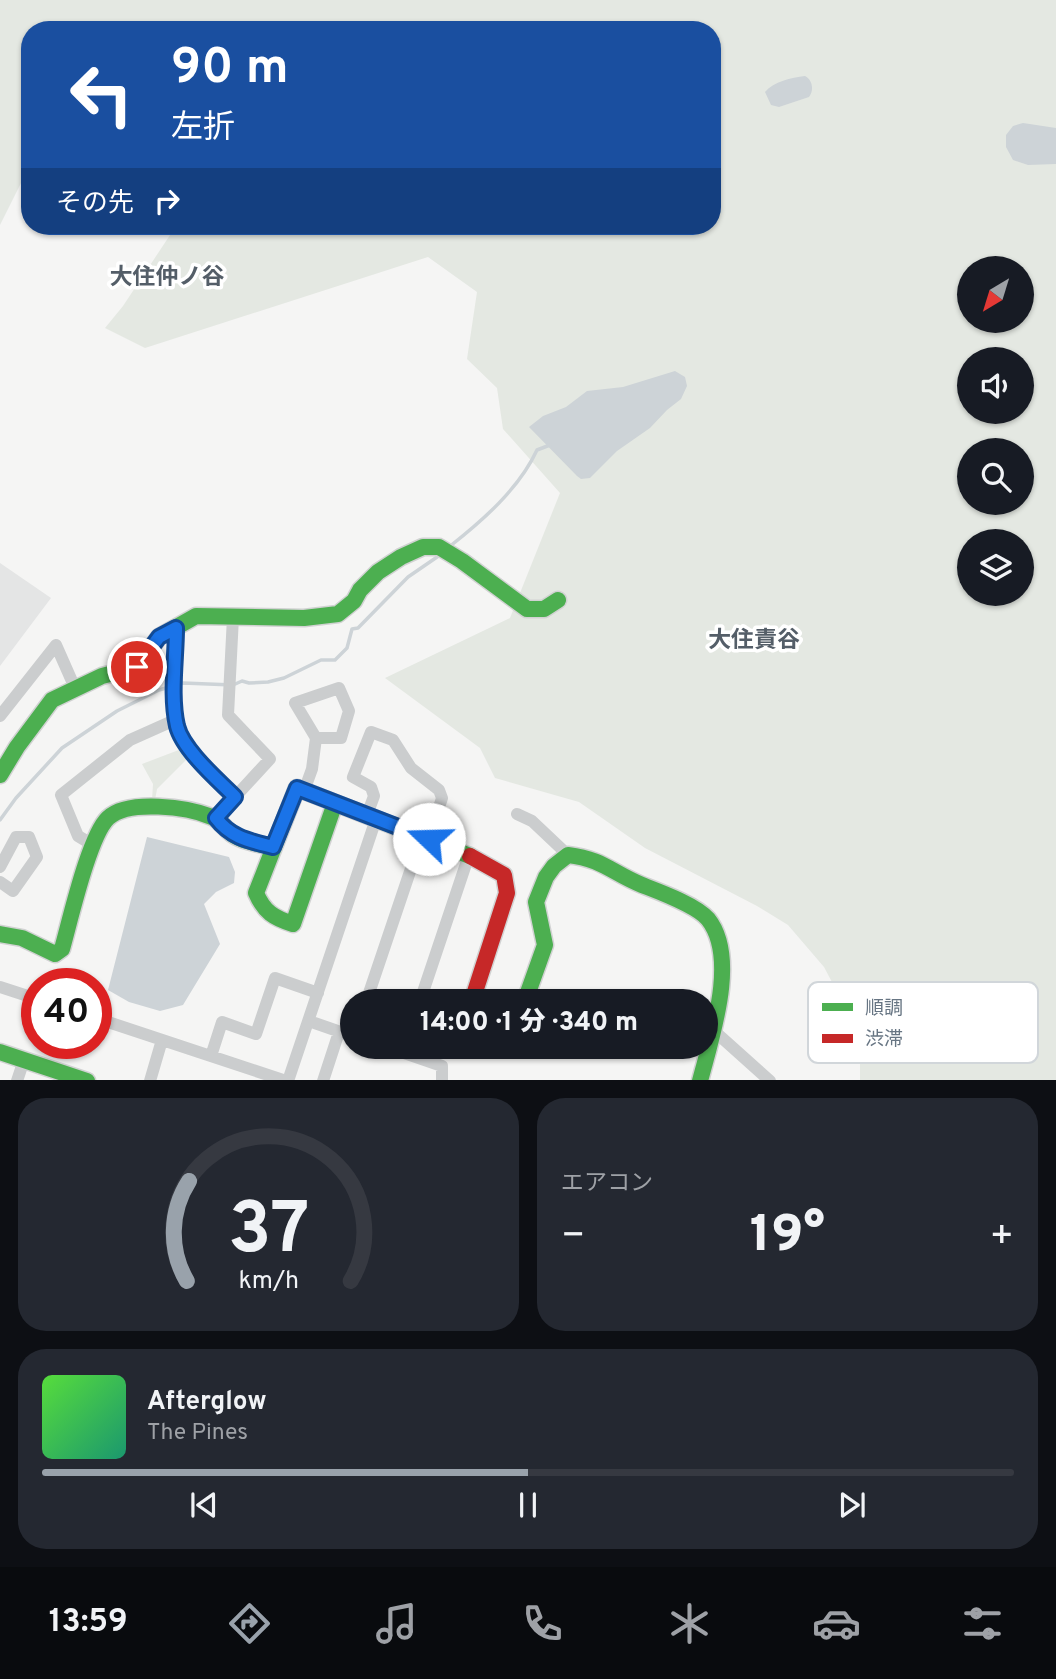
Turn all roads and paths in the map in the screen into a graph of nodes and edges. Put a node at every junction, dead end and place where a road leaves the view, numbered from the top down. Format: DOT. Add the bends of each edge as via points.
graph roads {
  1 [pos="558,600"];
  2 [pos="233,617"];
  3 [pos="176,628"];
  4 [pos="75,688"];
  5 [pos="0,716"];
  6 [pos="177,719"];
  7 [pos="316,738"];
  8 [pos="0,775"];
  9 [pos="304,791"];
  10 [pos="235,797"];
  11 [pos="335,803"];
  12 [pos="517,814"];
  13 [pos="372,817"];
  14 [pos="216,818"];
  15 [pos="425,837"];
  16 [pos="93,845"];
  17 [pos="273,847"];
  18 [pos="469,855"];
  19 [pos="568,855"];
  20 [pos="0,867"];
  21 [pos="0,882"];
  22 [pos="0,934"];
  23 [pos="0,987"];
  24 [pos="371,989"];
  25 [pos="424,989"];
  26 [pos="476,989"];
  27 [pos="529,989"];
  28 [pos="318,993"];
  29 [pos="21,994"];
  30 [pos="718,1007"];
  31 [pos="309,1021"];
  32 [pos="112,1023"];
  33 [pos="340,1032"];
  34 [pos="718,1034"];
  35 [pos="162,1040"];
  36 [pos="340,1046"];
  37 [pos="0,1052"];
  38 [pos="211,1056"];
  39 [pos="422,1059"];
  40 [pos="705,1059"];
  41 [pos="24,1060"];
  42 [pos="64,1077"];
  43 [pos="17,1080"];
  44 [pos="87,1080"];
  45 [pos="150,1080"];
  46 [pos="287,1080"];
  47 [pos="323,1080"];
  48 [pos="442,1080"];
  49 [pos="700,1080"];
  50 [pos="770,1080"];
  1 -- 2 [label="street" via="547,610 527,609 439,547 423,547 379,572 338,614"];
  2 -- 3 [label="street" via="196,616"];
  2 -- 10 [label="street" via="228,715 270,759"];
  3 -- 4 [label="street" via="159,637 137,667"];
  3 -- 6 [label="street"];
  4 -- 5 [label="street" via="56,645"];
  4 -- 8 [label="street" via="52,700"];
  6 -- 10 [label="street" via="187,744"];
  6 -- 16 [label="street" via="130,740 61,795 78,836"];
  7 -- 7 [label="street" via="341,738 349,711 339,688 295,703"];
  7 -- 9 [label="street"];
  9 -- 11 [label="street"];
  9 -- 17 [label="street" via="297,788"];
  10 -- 14 [label="street"];
  11 -- 13 [label="street"];
  11 -- 17 [label="street" via="293,924 269,916 256,893"];
  12 -- 19 [label="street" via="532,821"];
  13 -- 15 [label="street"];
  13 -- 15 [label="street" via="371,787 353,777 371,732 393,740 411,768 439,790 442,798"];
  13 -- 28 [label="street"];
  14 -- 16 [label="street" via="143,806 109,817"];
  14 -- 17 [label="street" via="238,838"];
  15 -- 18 [label="street"];
  15 -- 24 [label="street"];
  16 -- 22 [label="street" via="62,949 55,954 22,938"];
  18 -- 25 [label="street"];
  18 -- 26 [label="street" via="504,875 507,893"];
  19 -- 27 [label="street" via="546,877 536,902 545,945"];
  19 -- 30 [label="street" via="605,864 708,918 723,959"];
  20 -- 21 [label="street" via="16,837 29,837 37,857 13,891"];
  23 -- 29 [label="street"];
  28 -- 31 [label="street"];
  28 -- 38 [label="street" via="275,978 256,1034 222,1022"];
  31 -- 33 [label="street"];
  31 -- 46 [label="street"];
  32 -- 35 [label="street"];
  34 -- 50 [label="street"];
  35 -- 38 [label="street"];
  35 -- 45 [label="street"];
  36 -- 47 [label="street"];
  37 -- 41 [label="street"];
  38 -- 46 [label="street"];
  39 -- 48 [label="street" via="442,1066"];
  40 -- 49 [label="street"];
  41 -- 42 [label="street"];
  41 -- 43 [label="street"];
  42 -- 44 [label="street"];
}
